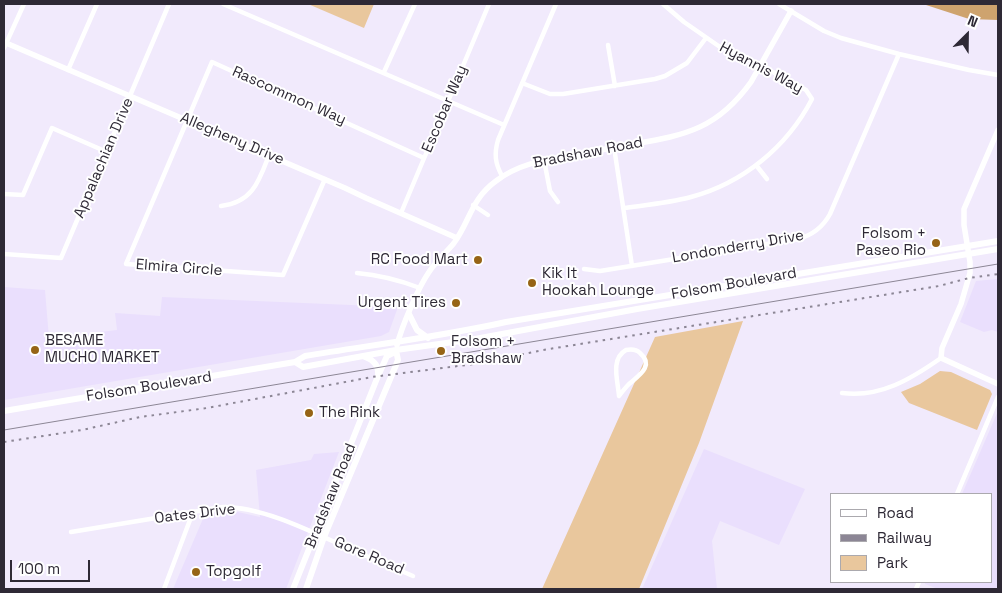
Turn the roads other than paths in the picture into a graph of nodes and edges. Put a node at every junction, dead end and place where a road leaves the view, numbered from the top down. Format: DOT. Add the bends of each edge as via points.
graph roads {
  1 [pos="24,4"];
  2 [pos="97,4"];
  3 [pos="169,4"];
  4 [pos="223,4"];
  5 [pos="415,4"];
  6 [pos="489,4"];
  7 [pos="556,4"];
  8 [pos="663,4"];
  9 [pos="779,4"];
  10 [pos="791,11"];
  11 [pos="706,38"];
  12 [pos="5,45"];
  13 [pos="608,45"];
  14 [pos="899,54"];
  15 [pos="761,66"];
  16 [pos="68,70"];
  17 [pos="384,72"];
  18 [pos="998,75"];
  19 [pos="522,83"];
  20 [pos="615,86"];
  21 [pos="130,96"];
  22 [pos="448,101"];
  23 [pos="187,120"];
  24 [pos="504,125"];
  25 [pos="998,130"];
  26 [pos="614,147"];
  27 [pos="106,152"];
  28 [pos="270,155"];
  29 [pos="424,158"];
  30 [pos="544,160"];
  31 [pos="756,165"];
  32 [pos="502,176"];
  33 [pos="324,179"];
  34 [pos="767,179"];
  35 [pos="4,194"];
  36 [pos="558,202"];
  37 [pos="221,206"];
  38 [pos="473,206"];
  39 [pos="624,208"];
  40 [pos="400,213"];
  41 [pos="488,215"];
  42 [pos="457,238"];
  43 [pos="998,241"];
  44 [pos="968,245"];
  45 [pos="998,249"];
  46 [pos="4,254"];
  47 [pos="969,254"];
  48 [pos="862,262"];
  49 [pos="632,266"];
  50 [pos="584,269"];
  51 [pos="357,274"];
  52 [pos="820,278"];
  53 [pos="420,288"];
  54 [pos="410,314"];
  55 [pos="428,338"];
  56 [pos="398,340"];
  57 [pos="396,350"];
  58 [pos="364,357"];
  59 [pos="941,358"];
  60 [pos="295,362"];
  61 [pos="618,372"];
  62 [pos="378,376"];
  63 [pos="998,384"];
  64 [pos="842,393"];
  65 [pos="998,397"];
  66 [pos="4,411"];
  67 [pos="957,493"];
  68 [pos="193,512"];
  69 [pos="71,532"];
  70 [pos="315,533"];
  71 [pos="324,537"];
  72 [pos="414,576"];
  73 [pos="164,589"];
  74 [pos="293,589"];
  75 [pos="306,589"];
  1 -- 12 [label="street"];
  2 -- 16 [label="street"];
  3 -- 21 [label="street, Appalachian Drive"];
  4 -- 17 [label="street"];
  5 -- 17 [label="street"];
  6 -- 22 [label="street, Escobar Way"];
  7 -- 19 [label="street"];
  8 -- 11 [label="street, Hyannis Way"];
  9 -- 10 [label="street"];
  10 -- 14 [label="street" via="841,38"];
  10 -- 15 [label="street, Bradshaw Road"];
  11 -- 15 [label="street, Hyannis Way" via="720,48 738,53"];
  11 -- 20 [label="street" via="692,57 672,73"];
  12 -- 16 [label="street, Allegheny Drive"];
  13 -- 20 [label="street"];
  14 -- 18 [label="street"];
  14 -- 49 [label="street, Londonderry Drive" via="830,214 816,232 798,239"];
  15 -- 26 [label="street, Bradshaw Road" via="734,103 706,124 672,137"];
  15 -- 31 [label="street, Hyannis Way" via="806,90 812,99 787,137"];
  16 -- 21 [label="street, Allegheny Drive"];
  17 -- 22 [label="street"];
  19 -- 20 [label="street" via="554,94"];
  19 -- 24 [label="street"];
  21 -- 23 [label="street, Allegheny Drive"];
  21 -- 27 [label="street, Appalachian Drive"];
  22 -- 24 [label="street"];
  22 -- 29 [label="street, Escobar Way"];
  23 -- 28 [label="street, Allegheny Drive"];
  23 -- 29 [label="street, Rascommon Way" via="212,62"];
  23 -- 33 [label="street, Elmira Circle" via="126,264 283,275"];
  24 -- 32 [label="street" via="495,152"];
  25 -- 44 [label="street" via="964,209"];
  26 -- 30 [label="street, Bradshaw Road"];
  26 -- 39 [label="street"];
  27 -- 35 [label="street" via="52,128 23,195"];
  27 -- 46 [label="street, Appalachian Drive" via="61,258"];
  28 -- 33 [label="street, Allegheny Drive"];
  28 -- 37 [label="street" via="249,194 236,203"];
  29 -- 40 [label="street, Escobar Way"];
  30 -- 32 [label="street, Bradshaw Road"];
  30 -- 36 [label="street" via="550,190"];
  31 -- 34 [label="street"];
  31 -- 39 [label="street, Hyannis Way" via="728,183 703,193"];
  32 -- 38 [label="street, Bradshaw Road"];
  33 -- 40 [label="street, Allegheny Drive"];
  38 -- 41 [label="street"];
  38 -- 42 [label="street, Bradshaw Road"];
  39 -- 49 [label="street"];
  40 -- 42 [label="street, Allegheny Drive"];
  42 -- 53 [label="street, Bradshaw Road"];
  43 -- 44 [label="main road, Folsom Boulevard"];
  44 -- 47 [label="street"];
  44 -- 48 [label="main road, Folsom Boulevard"];
  45 -- 47 [label="main road, Folsom Boulevard"];
  47 -- 52 [label="main road, Folsom Boulevard"];
  47 -- 59 [label="street" via="970,269 962,304 942,348"];
  48 -- 52 [label="main road" via="857,267 823,274"];
  48 -- 55 [label="main road, Folsom Boulevard"];
  49 -- 50 [label="street, Londonderry Drive" via="600,271"];
  51 -- 53 [label="street" via="385,276"];
  52 -- 57 [label="main road, Folsom Boulevard"];
  53 -- 54 [label="street, Bradshaw Road"];
  54 -- 55 [label="main road" via="417,330"];
  54 -- 56 [label="street, Bradshaw Road"];
  55 -- 56 [label="main road, Folsom Boulevard"];
  56 -- 57 [label="street, Bradshaw Road"];
  56 -- 60 [label="main road, Folsom Boulevard" via="305,356"];
  57 -- 58 [label="main road, Folsom Boulevard"];
  57 -- 62 [label="main road, Bradshaw Road" via="387,356"];
  57 -- 71 [label="main road, Bradshaw Road" via="398,360"];
  58 -- 60 [label="main road, Folsom Boulevard" via="303,367"];
  58 -- 62 [label="main road" via="374,361"];
  59 -- 63 [label="street"];
  59 -- 64 [label="street" via="886,390"];
  60 -- 66 [label="main road, Folsom Boulevard"];
  61 -- 61 [label="street" via="619,396 644,372 643,356 634,350 622,352 617,358"];
  62 -- 70 [label="main road, Bradshaw Road"];
  65 -- 67 [label="street"];
  68 -- 69 [label="street, Oates Drive"];
  68 -- 70 [label="street, Oates Drive" via="248,509"];
  68 -- 73 [label="street"];
  70 -- 71 [label="street, Oates Drive"];
  70 -- 74 [label="main road, Bradshaw Road"];
  71 -- 72 [label="street, Gore Road"];
  71 -- 75 [label="main road, Bradshaw Road"];
}
